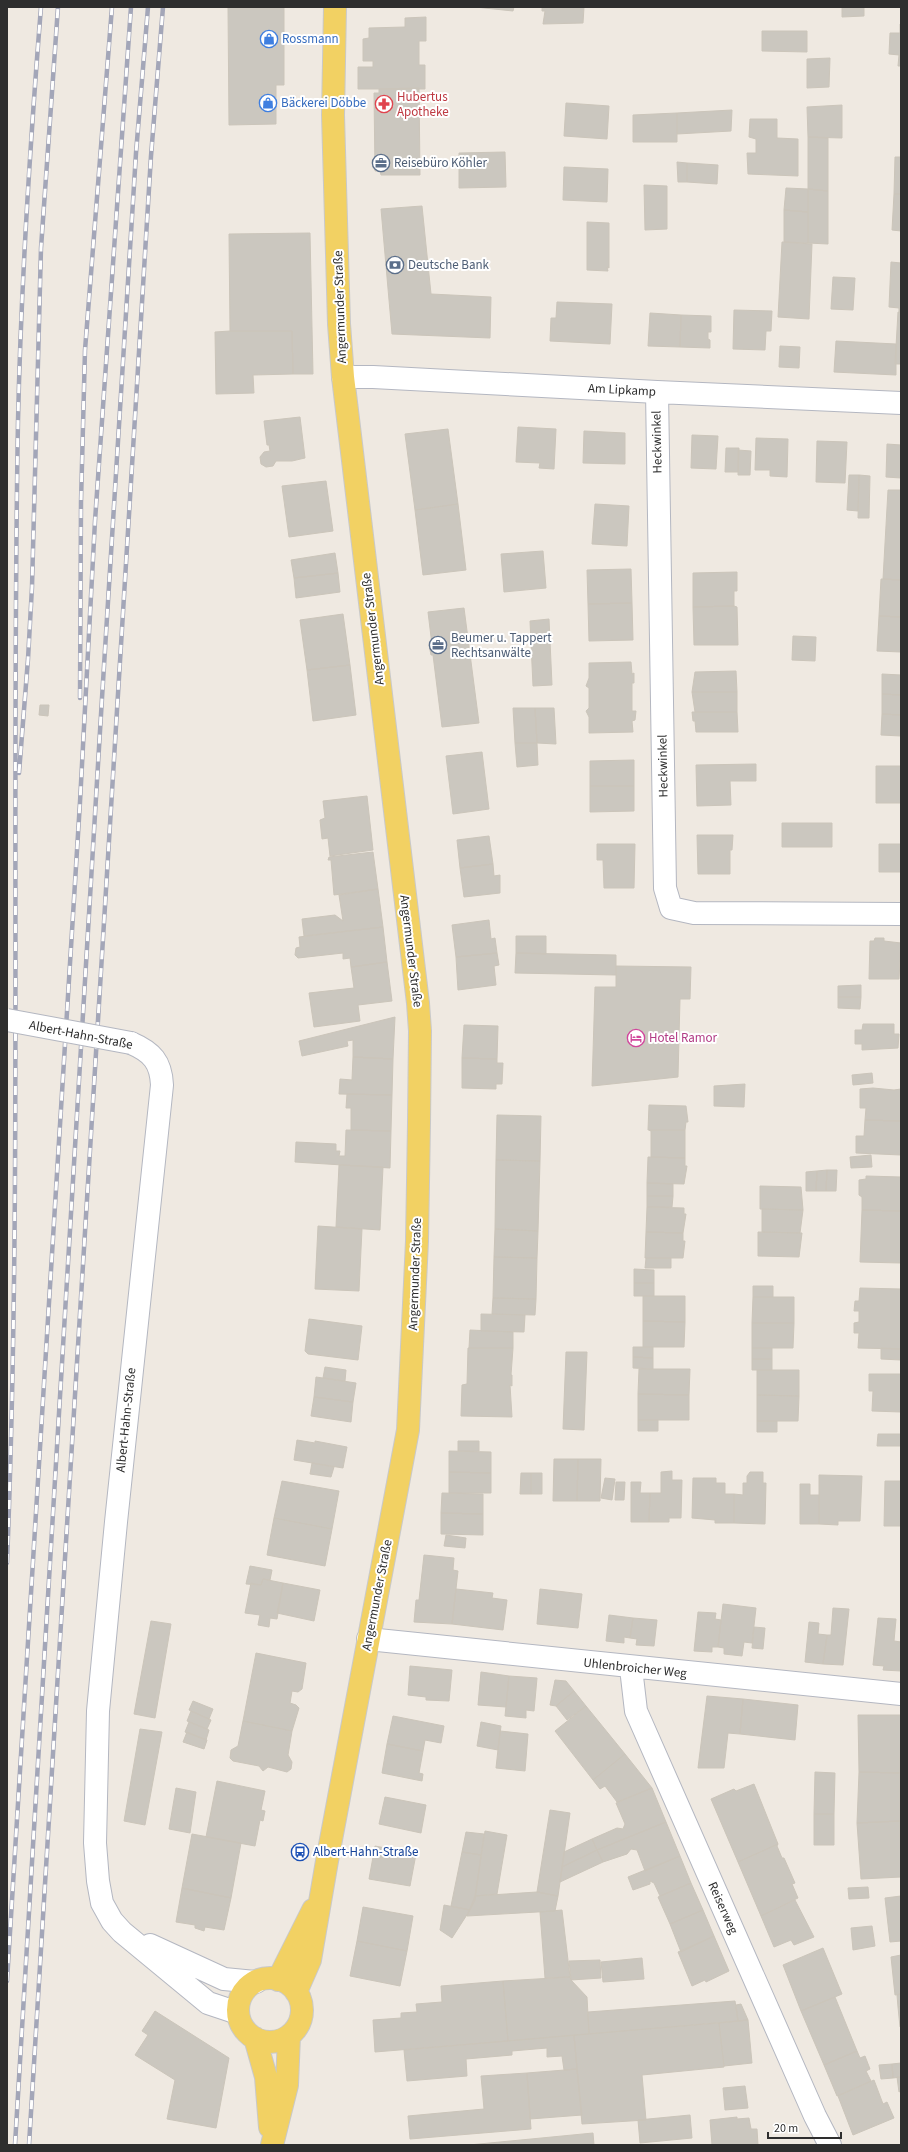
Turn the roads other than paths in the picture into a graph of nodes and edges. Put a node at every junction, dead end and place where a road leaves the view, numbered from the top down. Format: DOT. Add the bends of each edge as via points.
graph roads {
  1 [pos="336,7"];
  2 [pos="343,377"];
  3 [pos="656,392"];
  4 [pos="901,403"];
  5 [pos="901,914"];
  6 [pos="7,1020"];
  7 [pos="368,1639"];
  8 [pos="631,1668"];
  9 [pos="901,1694"];
  10 [pos="322,1890"];
  11 [pos="122,1932"];
  12 [pos="278,1980"];
  13 [pos="256,1982"];
  14 [pos="296,1992"];
  15 [pos="238,2013"];
  16 [pos="289,2036"];
  17 [pos="255,2038"];
  18 [pos="272,2145"];
  19 [pos="830,2145"];
  1 -- 2 [label="main road, Angermunder Straße" via="333,114"];
  2 -- 3 [label="street, Am Lipkamp"];
  2 -- 7 [label="main road, Angermunder Straße" via="420,1031 417,1241 408,1430"];
  3 -- 4 [label="street, Am Lipkamp"];
  3 -- 5 [label="street, Heckwinkel" via="665,888 672,908 694,913"];
  6 -- 11 [label="street, Albert-Hahn-Straße, bridge" via="131,1043 143,1048 156,1060 161,1072 162,1086 98,1711 95,1843 98,1881 102,1903"];
  7 -- 8 [label="street, Uhlenbroicher Weg"];
  7 -- 10 [label="main road, Angermunder Straße"];
  8 -- 9 [label="street, Uhlenbroicher Weg"];
  8 -- 19 [label="street, Reiserweg" via="636,1711"];
  10 -- 12 [label="main road, Angermunder Straße"];
  10 -- 14 [label="main road, Angermunder Straße" via="310,1960"];
  11 -- 13 [label="street, Albert-Hahn-Straße" via="224,1979"];
  11 -- 15 [label="street, Albert-Hahn-Straße" via="208,2003"];
  12 -- 13 [label="main road"];
  12 -- 14 [label="main road" via="291,1986"];
  13 -- 15 [label="main road" via="243,1994"];
  14 -- 16 [label="main road" via="300,1999 302,2015"];
  15 -- 17 [label="main road" via="243,2027"];
  16 -- 17 [label="main road" via="272,2042"];
  16 -- 18 [label="main road" via="286,2085"];
  17 -- 18 [label="main road" via="266,2077"];
}
